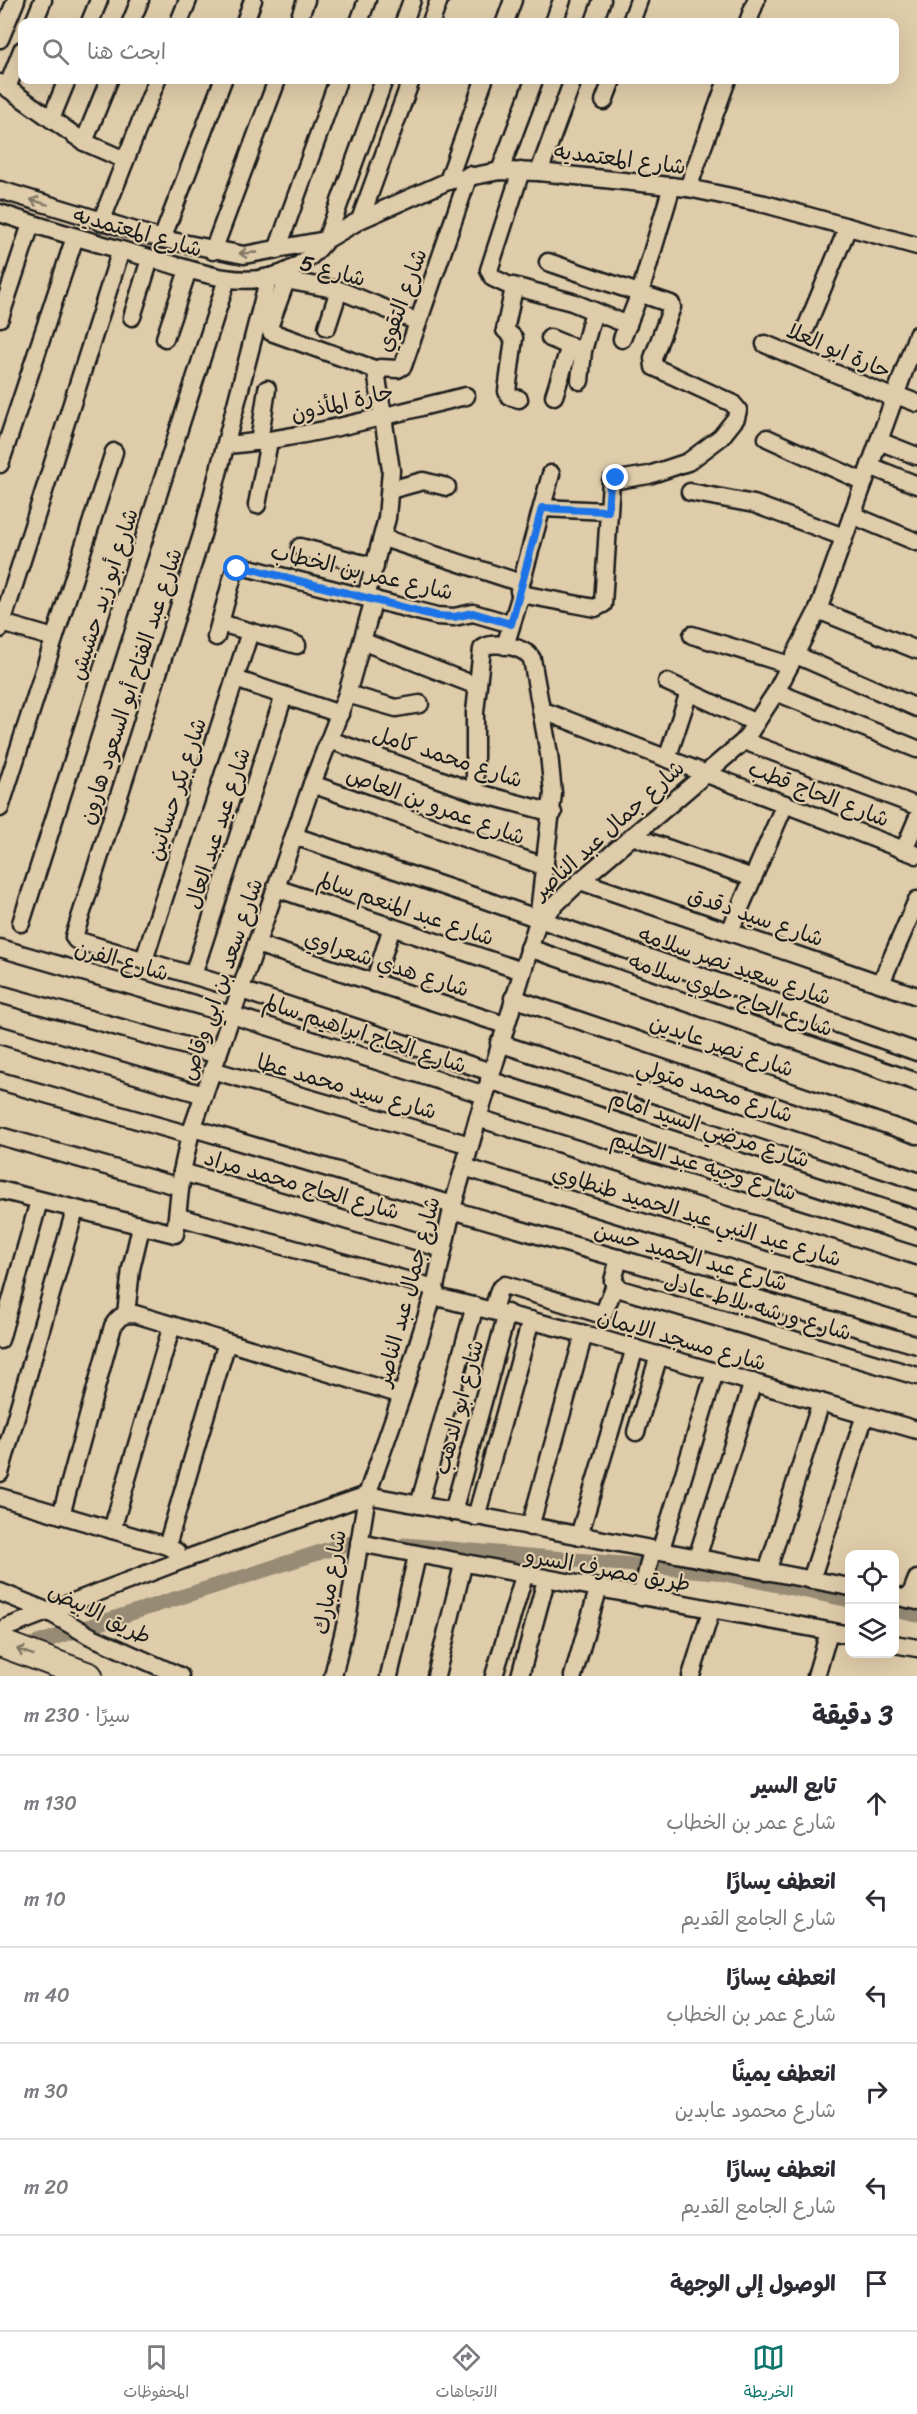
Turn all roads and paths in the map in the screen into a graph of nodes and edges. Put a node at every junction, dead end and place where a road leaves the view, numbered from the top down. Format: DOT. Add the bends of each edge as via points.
graph roads {
  1 [pos="16,0"];
  2 [pos="43,0"];
  3 [pos="99,0"];
  4 [pos="140,0"];
  5 [pos="188,0"];
  6 [pos="253,0"];
  7 [pos="306,0"];
  8 [pos="367,0"];
  9 [pos="412,0"];
  10 [pos="440,0"];
  11 [pos="513,0"];
  12 [pos="562,0"];
  13 [pos="602,0"];
  14 [pos="639,0"];
  15 [pos="756,0"];
  16 [pos="36,18"];
  17 [pos="92,18"];
  18 [pos="133,18"];
  19 [pos="181,18"];
  20 [pos="246,18"];
  21 [pos="299,18"];
  22 [pos="360,18"];
  23 [pos="405,18"];
  24 [pos="433,18"];
  25 [pos="506,18"];
  26 [pos="555,18"];
  27 [pos="595,18"];
  28 [pos="632,18"];
  29 [pos="749,18"];
  30 [pos="0,39"];
  31 [pos="18,58"];
  32 [pos="65,84"];
  33 [pos="107,84"];
  34 [pos="155,84"];
  35 [pos="221,84"];
  36 [pos="275,84"];
  37 [pos="337,84"];
  38 [pos="383,84"];
  39 [pos="410,84"];
  40 [pos="483,84"];
  41 [pos="533,84"];
  42 [pos="571,84"];
  43 [pos="610,84"];
  44 [pos="725,84"];
  45 [pos="4,85"];
  46 [pos="604,101"];
  47 [pos="51,118"];
  48 [pos="84,142"];
  49 [pos="125,160"];
  50 [pos="500,171"];
  51 [pos="521,171"];
  52 [pos="538,171"];
  53 [pos="469,176"];
  54 [pos="448,181"];
  55 [pos="680,187"];
  56 [pos="0,190"];
  57 [pos="0,213"];
  58 [pos="360,220"];
  59 [pos="101,222"];
  60 [pos="31,224"];
  61 [pos="848,227"];
  62 [pos="75,237"];
  63 [pos="162,239"];
  64 [pos="326,240"];
  65 [pos="917,246"];
  66 [pos="121,250"];
  67 [pos="213,250"];
  68 [pos="277,250"];
  69 [pos="150,259"];
  70 [pos="548,261"];
  71 [pos="188,270"];
  72 [pos="270,277"];
  73 [pos="227,279"];
  74 [pos="286,281"];
  75 [pos="513,286"];
  76 [pos="339,290"];
  77 [pos="640,293"];
  78 [pos="594,311"];
  79 [pos="132,317"];
  80 [pos="0,318"];
  81 [pos="418,322"];
  82 [pos="327,327"];
  83 [pos="806,328"];
  84 [pos="917,335"];
  85 [pos="165,338"];
  86 [pos="550,338"];
  87 [pos="765,344"];
  88 [pos="576,349"];
  89 [pos="377,370"];
  90 [pos="580,381"];
  91 [pos="267,389"];
  92 [pos="466,396"];
  93 [pos="554,396"];
  94 [pos="895,396"];
  95 [pos="519,399"];
  96 [pos="917,403"];
  97 [pos="384,416"];
  98 [pos="767,438"];
  99 [pos="264,441"];
  100 [pos="879,441"];
  101 [pos="227,445"];
  102 [pos="114,452"];
  103 [pos="917,456"];
  104 [pos="0,464"];
  105 [pos="551,474"];
  106 [pos="867,474"];
  107 [pos="917,485"];
  108 [pos="447,487"];
  109 [pos="390,490"];
  110 [pos="690,492"];
  111 [pos="257,505"];
  112 [pos="542,508"];
  113 [pos="608,511"];
  114 [pos="852,515"];
  115 [pos="844,537"];
  116 [pos="383,538"];
  117 [pos="917,542"];
  118 [pos="300,547"];
  119 [pos="375,567"];
  120 [pos="520,589"];
  121 [pos="370,598"];
  122 [pos="818,610"];
  123 [pos="511,624"];
  124 [pos="1,626"];
  125 [pos="250,632"];
  126 [pos="692,635"];
  127 [pos="54,638"];
  128 [pos="364,642"];
  129 [pos="297,645"];
  130 [pos="505,646"];
  131 [pos="917,650"];
  132 [pos="793,660"];
  133 [pos="235,679"];
  134 [pos="667,682"];
  135 [pos="477,686"];
  136 [pos="689,692"];
  137 [pos="776,692"];
  138 [pos="348,694"];
  139 [pos="284,695"];
  140 [pos="420,704"];
  141 [pos="917,708"];
  142 [pos="541,710"];
  143 [pos="340,714"];
  144 [pos="756,723"];
  145 [pos="330,740"];
  146 [pos="744,741"];
  147 [pos="917,749"];
  148 [pos="667,759"];
  149 [pos="705,773"];
  150 [pos="312,784"];
  151 [pos="475,792"];
  152 [pos="785,804"];
  153 [pos="917,806"];
  154 [pos="0,808"];
  155 [pos="553,813"];
  156 [pos="917,819"];
  157 [pos="294,836"];
  158 [pos="632,836"];
  159 [pos="911,852"];
  160 [pos="546,867"];
  161 [pos="753,878"];
  162 [pos="580,881"];
  163 [pos="276,888"];
  164 [pos="917,900"];
  165 [pos="538,921"];
  166 [pos="21,923"];
  167 [pos="392,927"];
  168 [pos="911,928"];
  169 [pos="730,931"];
  170 [pos="256,944"];
  171 [pos="0,948"];
  172 [pos="529,948"];
  173 [pos="144,960"];
  174 [pos="522,971"];
  175 [pos="193,975"];
  176 [pos="374,983"];
  177 [pos="881,983"];
  178 [pos="241,990"];
  179 [pos="0,994"];
  180 [pos="917,996"];
  181 [pos="513,998"];
  182 [pos="232,1015"];
  183 [pos="504,1025"];
  184 [pos="0,1035"];
  185 [pos="499,1043"];
  186 [pos="917,1053"];
  187 [pos="215,1063"];
  188 [pos="0,1081"];
  189 [pos="488,1082"];
  190 [pos="917,1082"];
  191 [pos="204,1095"];
  192 [pos="478,1118"];
  193 [pos="192,1131"];
  194 [pos="917,1135"];
  195 [pos="0,1136"];
  196 [pos="470,1146"];
  197 [pos="464,1167"];
  198 [pos="181,1180"];
  199 [pos="917,1181"];
  200 [pos="0,1190"];
  201 [pos="39,1201"];
  202 [pos="453,1207"];
  203 [pos="75,1210"];
  204 [pos="179,1217"];
  205 [pos="917,1219"];
  206 [pos="141,1227"];
  207 [pos="443,1249"];
  208 [pos="917,1256"];
  209 [pos="619,1258"];
  210 [pos="615,1285"];
  211 [pos="434,1292"];
  212 [pos="475,1306"];
  213 [pos="917,1307"];
  214 [pos="500,1312"];
  215 [pos="126,1314"];
  216 [pos="531,1320"];
  217 [pos="172,1325"];
  218 [pos="584,1334"];
  219 [pos="0,1340"];
  220 [pos="227,1342"];
  221 [pos="917,1346"];
  222 [pos="634,1348"];
  223 [pos="659,1355"];
  224 [pos="715,1372"];
  225 [pos="917,1376"];
  226 [pos="753,1382"];
  227 [pos="402,1395"];
  228 [pos="822,1402"];
  229 [pos="865,1415"];
  230 [pos="917,1430"];
  231 [pos="636,1432"];
  232 [pos="0,1473"];
  233 [pos="367,1495"];
  234 [pos="0,1497"];
  235 [pos="419,1505"];
  236 [pos="453,1512"];
  237 [pos="61,1515"];
  238 [pos="476,1517"];
  239 [pos="530,1527"];
  240 [pos="112,1530"];
  241 [pos="579,1536"];
  242 [pos="359,1544"];
  243 [pos="167,1546"];
  244 [pos="656,1551"];
  245 [pos="417,1556"];
  246 [pos="188,1558"];
  247 [pos="697,1558"];
  248 [pos="463,1565"];
  249 [pos="766,1572"];
  250 [pos="524,1576"];
  251 [pos="917,1579"];
  252 [pos="546,1580"];
  253 [pos="811,1580"];
  254 [pos="845,1586"];
  255 [pos="598,1590"];
  256 [pos="0,1592"];
  257 [pos="641,1598"];
  258 [pos="907,1599"];
  259 [pos="711,1611"];
  260 [pos="49,1612"];
  261 [pos="0,1630"];
  262 [pos="829,1632"];
  263 [pos="845,1634"];
  264 [pos="0,1643"];
  265 [pos="899,1645"];
  266 [pos="917,1648"];
  267 [pos="89,1676"];
  268 [pos="180,1676"];
  269 [pos="333,1676"];
  270 [pos="389,1676"];
  271 [pos="436,1676"];
  272 [pos="494,1676"];
  273 [pos="520,1676"];
  274 [pos="573,1676"];
  275 [pos="691,1676"];
  276 [pos="816,1676"];
  1 -- 30 [label="street"];
  2 -- 16 [label="street"];
  3 -- 17 [label="street"];
  4 -- 18 [label="street"];
  5 -- 19 [label="street"];
  6 -- 20 [label="street"];
  7 -- 21 [label="street"];
  8 -- 22 [label="street"];
  9 -- 23 [label="street"];
  10 -- 24 [label="street"];
  11 -- 25 [label="street"];
  12 -- 26 [label="street"];
  13 -- 27 [label="street"];
  14 -- 28 [label="street"];
  15 -- 29 [label="street"];
  31 -- 45 [label="street"];
  32 -- 47 [label="street"];
  33 -- 48 [label="street"];
  34 -- 49 [label="street"];
  35 -- 63 [label="street"];
  36 -- 67 [label="street"];
  37 -- 68 [label="street"];
  38 -- 64 [label="street"];
  39 -- 58 [label="street"];
  40 -- 54 [label="street"];
  41 -- 50 [label="street"];
  42 -- 52 [label="street"];
  43 -- 46 [label="street"];
  44 -- 55 [label="street"];
  45 -- 47 [label="street"];
  47 -- 48 [label="street"];
  48 -- 49 [label="street"];
  49 -- 59 [label="street"];
  50 -- 51 [label="street, شارع المعتمديه"];
  50 -- 53 [label="street, شارع المعتمديه"];
  51 -- 52 [label="street, شارع المعتمديه"];
  51 -- 75 [label="street" via="489,270 493,278"];
  52 -- 55 [label="street, شارع المعتمديه"];
  53 -- 54 [label="street, شارع المعتمديه"];
  53 -- 81 [label="street, شارع التقوي"];
  54 -- 58 [label="street, شارع المعتمديه"];
  55 -- 61 [label="street, شارع المعتمديه" via="765,204"];
  55 -- 77 [label="street"];
  59 -- 56 [label="street, شارع المعتمديه, one-way"];
  57 -- 60 [label="street, شارع المعتمديه"];
  58 -- 64 [label="street, شارع المعتمديه"];
  59 -- 63 [label="street, شارع المعتمديه"];
  60 -- 62 [label="street, شارع المعتمديه"];
  60 -- 80 [label="street"];
  61 -- 65 [label="street, شارع المعتمديه"];
  61 -- 83 [label="street"];
  62 -- 66 [label="street, شارع المعتمديه"];
  62 -- 104 [label="street"];
  63 -- 67 [label="street, شارع المعتمديه"];
  64 -- 68 [label="street, شارع المعتمديه"];
  64 -- 72 [label="street, شارع المعتمديه" via="301,264"];
  66 -- 69 [label="street, شارع المعتمديه"];
  66 -- 124 [label="street"];
  68 -- 67 [label="street, شارع المعتمديه, one-way" via="244,255"];
  69 -- 71 [label="street, شارع المعتمديه"];
  69 -- 79 [label="street"];
  70 -- 77 [label="street"];
  71 -- 73 [label="street, شارع المعتمديه"];
  71 -- 85 [label="street"];
  72 -- 73 [label="street, شارع المعتمديه"];
  72 -- 74 [label="street, شارع 5"];
  72 -- 101 [label="street, شارع عبد الفتاح أبو السعود هارون"];
  73 -- 166 [label="street, شارع أبو زيد حشيش"];
  74 -- 76 [label="street, شارع 5"];
  74 -- 89 [label="street" via="269,327 271,333"];
  75 -- 78 [label="street"];
  75 -- 95 [label="street" via="505,330 514,338 507,391 509,396"];
  76 -- 81 [label="street, شارع 5"];
  76 -- 82 [label="street"];
  77 -- 78 [label="street" via="625,332"];
  77 -- 113 [label="street" via="672,305 653,358 654,368 732,403 738,414 721,436 688,462 649,475 613,479"];
  78 -- 88 [label="street"];
  81 -- 89 [label="street, شارع التقوي" via="401,368"];
  84 -- 94 [label="street, شارع جمال عبد الناصر"];
  86 -- 88 [label="street"];
  87 -- 94 [label="street, حارة ابو العلا"];
  88 -- 90 [label="street"];
  88 -- 93 [label="street"];
  89 -- 97 [label="street, شارع التقوي" via="378,397"];
  91 -- 99 [label="street"];
  92 -- 97 [label="street, حارة المأذون"];
  94 -- 96 [label="street, حارة ابو العلا"];
  94 -- 100 [label="street, شارع جمال عبد الناصر"];
  97 -- 99 [label="street, حارة المأذون"];
  97 -- 109 [label="street, شارع التقوي"];
  98 -- 106 [label="street"];
  99 -- 101 [label="street, حارة المأذون"];
  99 -- 111 [label="street"];
  100 -- 103 [label="street"];
  100 -- 106 [label="street, شارع جمال عبد الناصر"];
  101 -- 173 [label="street, شارع عبد الفتاح أبو السعود هارون" via="74,936 76,940"];
  102 -- 127 [label="street"];
  105 -- 112 [label="street"];
  106 -- 107 [label="street"];
  106 -- 114 [label="street, شارع جمال عبد الناصر"];
  108 -- 109 [label="street" via="423,481"];
  109 -- 116 [label="street, شارع التقوي"];
  110 -- 115 [label="street" via="754,504"];
  112 -- 113 [label="street"];
  112 -- 120 [label="street"];
  113 -- 120 [label="street" via="601,606 595,608"];
  114 -- 115 [label="street, شارع جمال عبد الناصر"];
  114 -- 117 [label="street"];
  115 -- 122 [label="street, شارع جمال عبد الناصر"];
  116 -- 119 [label="street, شارع التقوي"];
  116 -- 120 [label="street"];
  118 -- 119 [label="street"];
  119 -- 121 [label="street, شارع التقوي"];
  120 -- 123 [label="street"];
  121 -- 123 [label="street, شارع عمر بن الخطاب" via="445,618 473,613"];
  121 -- 125 [label="street, شارع عمر بن الخطاب" via="241,567 234,572 218,630"];
  121 -- 128 [label="street, شارع التقوي"];
  122 -- 131 [label="street"];
  122 -- 132 [label="street, شارع جمال عبد الناصر"];
  123 -- 130 [label="street"];
  124 -- 127 [label="street"];
  125 -- 129 [label="street"];
  125 -- 133 [label="street, شارع بكر حسانين"];
  126 -- 132 [label="street"];
  127 -- 154 [label="street"];
  128 -- 135 [label="street"];
  128 -- 138 [label="street, شارع التقوي"];
  130 -- 135 [label="street" via="488,644 482,649"];
  130 -- 142 [label="street" via="531,656"];
  132 -- 137 [label="street, شارع جمال عبد الناصر"];
  132 -- 141 [label="street"];
  133 -- 139 [label="street"];
  133 -- 173 [label="street, شارع بكر حسانين"];
  134 -- 136 [label="street"];
  135 -- 151 [label="street"];
  136 -- 144 [label="street"];
  136 -- 148 [label="street"];
  137 -- 144 [label="street, شارع جمال عبد الناصر"];
  137 -- 147 [label="street"];
  138 -- 140 [label="street" via="396,708"];
  138 -- 143 [label="street, شارع التقوي"];
  139 -- 143 [label="street"];
  139 -- 175 [label="street, شارع عيد عبد العال"];
  142 -- 148 [label="street, شارع الحاج قطب"];
  142 -- 155 [label="street" via="552,774"];
  143 -- 145 [label="street, شارع التقوي"];
  144 -- 146 [label="street, شارع جمال عبد الناصر"];
  145 -- 150 [label="street, شارع سعد بن ابي وقاص"];
  145 -- 151 [label="street, شارع محمد كامل"];
  146 -- 149 [label="street, شارع جمال عبد الناصر"];
  146 -- 153 [label="street"];
  148 -- 149 [label="street, شارع الحاج قطب"];
  149 -- 152 [label="street, شارع الحاج قطب"];
  149 -- 158 [label="street, شارع جمال عبد الناصر"];
  150 -- 157 [label="street, شارع سعد بن ابي وقاص"];
  150 -- 160 [label="street, شارع عمرو بن العاص"];
  151 -- 155 [label="street, شارع محمد كامل"];
  152 -- 159 [label="street, شارع الحاج قطب"];
  152 -- 161 [label="street"];
  155 -- 160 [label="street"];
  156 -- 159 [label="street"];
  157 -- 163 [label="street, شارع سعد بن ابي وقاص"];
  157 -- 165 [label="street, شارع سعيد نصر سلامه"];
  158 -- 161 [label="street"];
  158 -- 162 [label="street, شارع جمال عبد الناصر"];
  160 -- 165 [label="street"];
  161 -- 169 [label="street"];
  162 -- 165 [label="street, شارع جمال عبد الناصر"];
  162 -- 169 [label="street, شارع سيد دقدق"];
  163 -- 167 [label="street, شارع عبد المنعم سالم"];
  163 -- 170 [label="street, شارع سعد بن ابي وقاص"];
  164 -- 168 [label="street"];
  165 -- 172 [label="street, شارع جمال عبد الناصر"];
  165 -- 186 [label="street, شارع سعيد نصر سلامه"];
  167 -- 174 [label="street, شارع عبد المنعم سالم"];
  167 -- 176 [label="street"];
  168 -- 177 [label="street"];
  169 -- 177 [label="street, شارع سيد دقدق"];
  170 -- 176 [label="street, شارع هدي شعراوي"];
  170 -- 178 [label="street, شارع سعد بن ابي وقاص"];
  171 -- 182 [label="street, شارع الفرن"];
  172 -- 174 [label="street, شارع جمال عبد الناصر"];
  172 -- 190 [label="street, شارع الحاج حلوي سلامه"];
  173 -- 175 [label="street, شارع عبد الفتاح أبو السعود هارون"];
  174 -- 181 [label="street, شارع جمال عبد الناصر"];
  175 -- 178 [label="street, شارع عبد الفتاح أبو السعود هارون"];
  176 -- 183 [label="street, شارع هدي شعراوي"];
  177 -- 180 [label="street, شارع سيد دقدق"];
  178 -- 182 [label="street, شارع سعد بن ابي وقاص"];
  178 -- 189 [label="street, شارع عبد الفتاح أبو السعود هارون"];
  179 -- 187 [label="street, شارع سيد محمد عطا"];
  181 -- 183 [label="street, شارع جمال عبد الناصر"];
  181 -- 194 [label="street, شارع نصر عابدين"];
  182 -- 187 [label="street, شارع سعد بن ابي وقاص"];
  182 -- 189 [label="street, شارع الحاج ابراهيم سالم"];
  183 -- 185 [label="street, شارع جمال عبد الناصر"];
  184 -- 191 [label="street"];
  185 -- 189 [label="street, شارع جمال عبد الناصر"];
  185 -- 199 [label="street, شارع محمد متولي"];
  187 -- 191 [label="street, شارع سعد بن ابي وقاص"];
  187 -- 196 [label="street, شارع سيد محمد عطا"];
  188 -- 193 [label="street, شارع عبد الحميد حسن"];
  189 -- 192 [label="street, شارع جمال عبد الناصر"];
  189 -- 205 [label="street, شارع مرضي السيد امام"];
  191 -- 193 [label="street, شارع سعد بن ابي وقاص"];
  192 -- 196 [label="street, شارع جمال عبد الناصر"];
  192 -- 208 [label="street, شارع وجيه عبد الحليم"];
  193 -- 198 [label="street, شارع سعد بن ابي وقاص"];
  193 -- 202 [label="street, شارع عبد الحميد حسن"];
  195 -- 198 [label="street, شارع الحاج محمد مراد"];
  196 -- 197 [label="street, شارع جمال عبد الناصر"];
  197 -- 202 [label="street, شارع جمال عبد الناصر"];
  197 -- 213 [label="street, شارع عبد النبي عبد الحميد طنطاوي"];
  198 -- 204 [label="street, شارع سعد بن ابي وقاص"];
  198 -- 207 [label="street, شارع الحاج محمد مراد"];
  200 -- 201 [label="street"];
  201 -- 203 [label="street"];
  201 -- 219 [label="street"];
  202 -- 207 [label="street, شارع جمال عبد الناصر"];
  202 -- 209 [label="street, شارع عبد الحميد حسن"];
  203 -- 206 [label="street"];
  203 -- 232 [label="street"];
  204 -- 206 [label="street, شارع سعد بن ابي وقاص" via="172,1235"];
  204 -- 211 [label="street, شارع مسجد الايمان"];
  206 -- 215 [label="street"];
  207 -- 211 [label="street, شارع جمال عبد الناصر"];
  209 -- 210 [label="street"];
  209 -- 221 [label="street, شارع عبد الحميد حسن"];
  210 -- 214 [label="street, شارع ابو الدهب" via="603,1315 505,1285 499,1290"];
  210 -- 225 [label="street, شارع ورشه بلاط عادل"];
  211 -- 212 [label="street, شارع مسجد الايمان"];
  211 -- 227 [label="street, شارع جمال عبد الناصر"];
  212 -- 214 [label="street, شارع مسجد الايمان"];
  212 -- 235 [label="street"];
  214 -- 216 [label="street, شارع مسجد الايمان"];
  214 -- 236 [label="street, شارع ابو الدهب"];
  215 -- 217 [label="street"];
  215 -- 237 [label="street" via="119,1316 113,1326"];
  216 -- 218 [label="street, شارع مسجد الايمان"];
  216 -- 238 [label="street"];
  217 -- 220 [label="street"];
  217 -- 240 [label="street"];
  218 -- 222 [label="street, شارع مسجد الايمان"];
  218 -- 239 [label="street"];
  220 -- 227 [label="street"];
  220 -- 243 [label="street"];
  222 -- 223 [label="street, شارع مسجد الايمان"];
  222 -- 241 [label="street"];
  223 -- 224 [label="street, شارع مسجد الايمان"];
  223 -- 231 [label="street"];
  224 -- 226 [label="street, شارع مسجد الايمان"];
  224 -- 244 [label="street"];
  226 -- 228 [label="street, شارع مسجد الايمان"];
  226 -- 247 [label="street"];
  227 -- 233 [label="street, شارع جمال عبد الناصر"];
  228 -- 229 [label="street, شارع مسجد الايمان"];
  228 -- 249 [label="street"];
  229 -- 230 [label="street, شارع مسجد الايمان"];
  229 -- 253 [label="street"];
  233 -- 235 [label="street, طريق مصرف السرو"];
  233 -- 242 [label="street, شارع مبارك"];
  233 -- 246 [label="street"];
  234 -- 237 [label="street"];
  235 -- 236 [label="street, طريق مصرف السرو"];
  236 -- 238 [label="street, طريق مصرف السرو"];
  237 -- 240 [label="street"];
  238 -- 239 [label="street, طريق مصرف السرو"];
  239 -- 241 [label="street, طريق مصرف السرو"];
  240 -- 243 [label="street"];
  241 -- 244 [label="street, طريق مصرف السرو"];
  242 -- 245 [label="street, طريق مصرف السرو"];
  242 -- 269 [label="street, شارع مبارك"];
  243 -- 246 [label="street"];
  244 -- 247 [label="street, طريق مصرف السرو"];
  244 -- 257 [label="street"];
  245 -- 248 [label="street, طريق مصرف السرو"];
  245 -- 270 [label="street"];
  246 -- 260 [label="street"];
  247 -- 249 [label="street, طريق مصرف السرو"];
  248 -- 250 [label="street, طريق مصرف السرو"];
  248 -- 271 [label="street"];
  249 -- 253 [label="street, طريق مصرف السرو"];
  250 -- 252 [label="street, طريق مصرف السرو"];
  250 -- 272 [label="street"];
  251 -- 258 [label="street"];
  252 -- 255 [label="street, طريق مصرف السرو"];
  252 -- 273 [label="street"];
  253 -- 254 [label="street, طريق مصرف السرو"];
  255 -- 257 [label="street, طريق مصرف السرو"];
  255 -- 274 [label="street"];
  256 -- 260 [label="street, طريق الابيض"];
  257 -- 259 [label="street, طريق مصرف السرو"];
  259 -- 262 [label="street, طريق مصرف السرو"];
  259 -- 275 [label="street"];
  260 -- 261 [label="street"];
  260 -- 268 [label="street, طريق الابيض" via="90,1636"];
  262 -- 263 [label="street, طريق مصرف السرو"];
  262 -- 276 [label="street"];
  267 -- 264 [label="main road, one-way"];
  265 -- 266 [label="street"];
}
